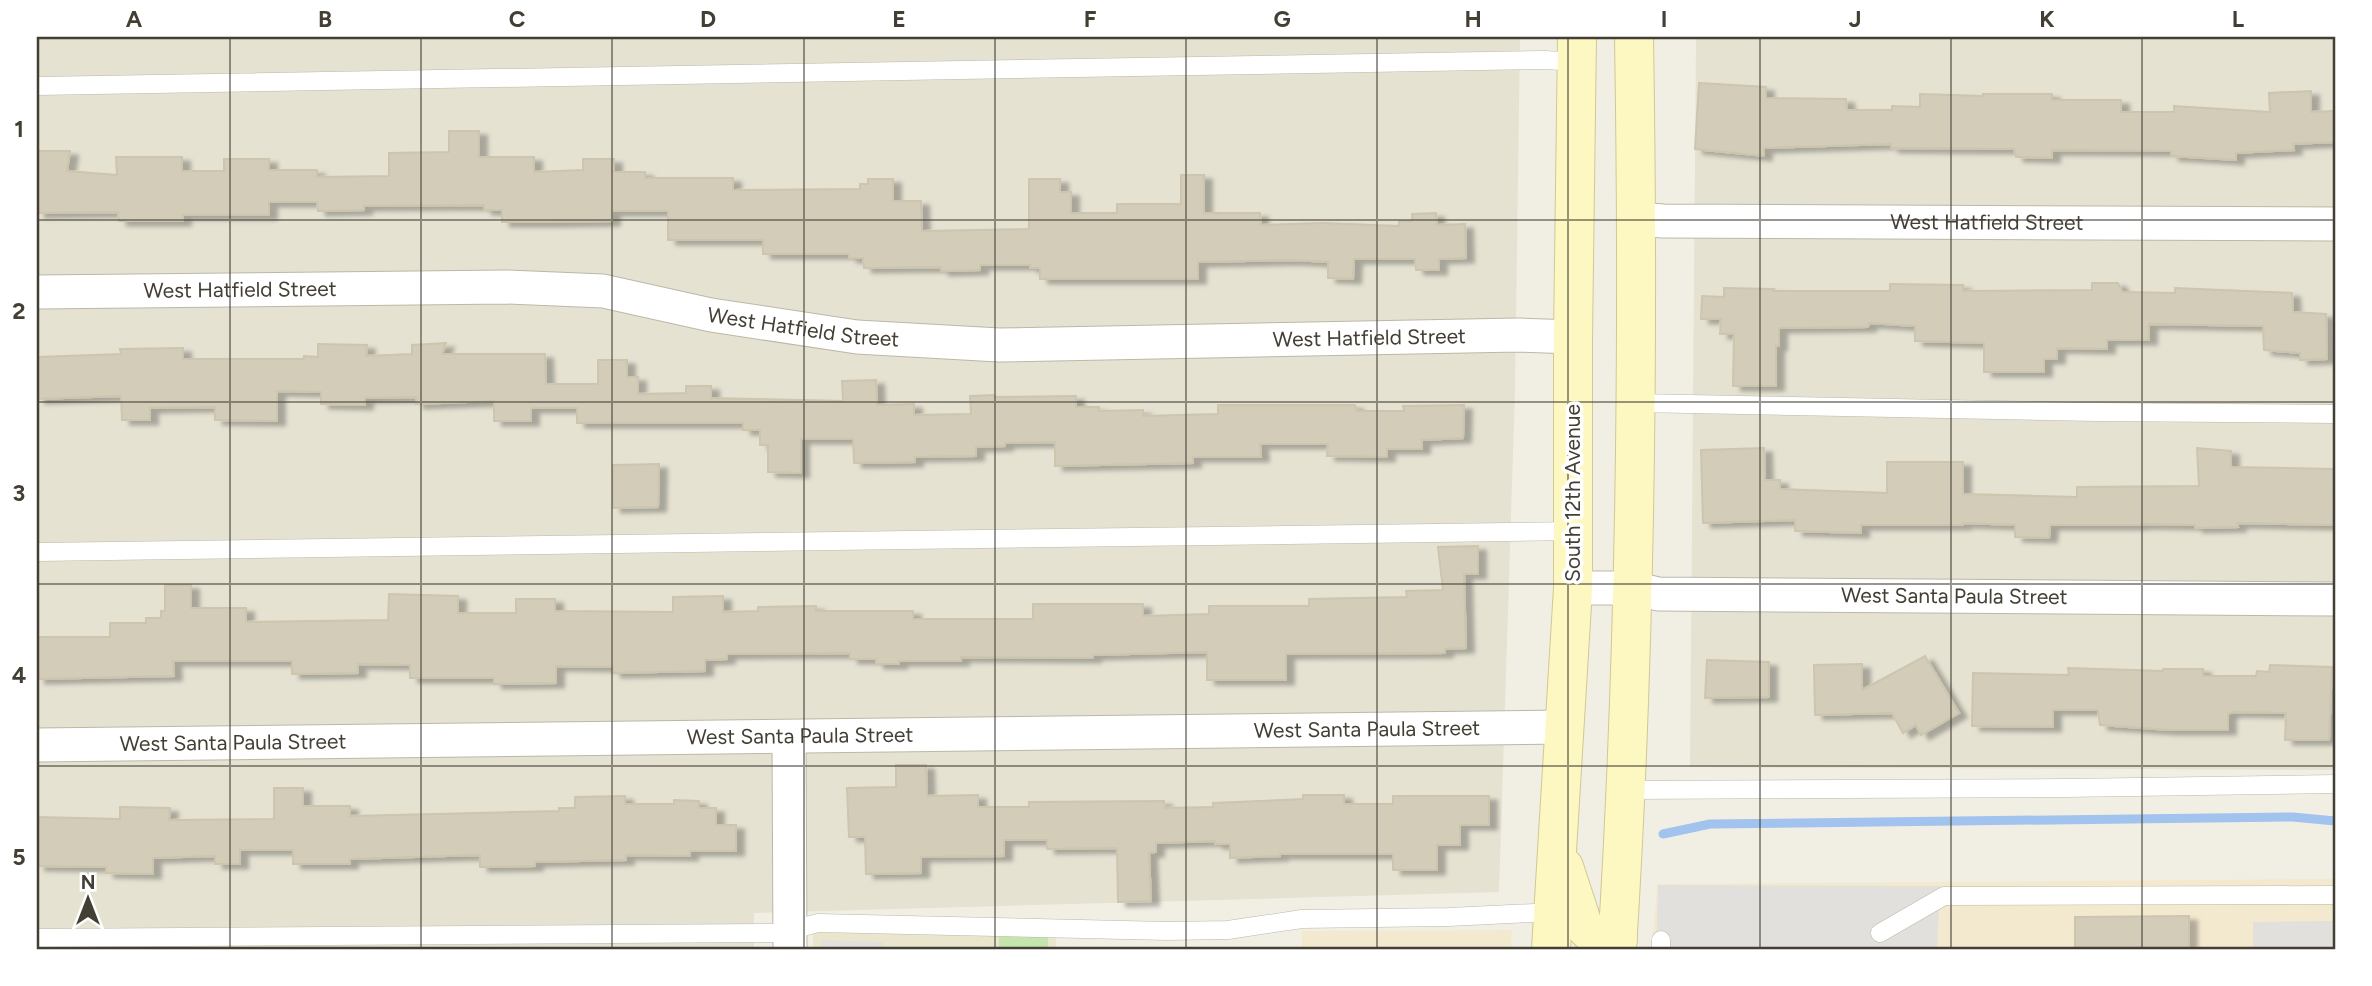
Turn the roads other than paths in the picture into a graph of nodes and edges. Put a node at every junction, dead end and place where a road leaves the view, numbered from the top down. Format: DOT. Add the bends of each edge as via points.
graph roads {
  1 [pos="1634,37"];
  2 [pos="1577,50"];
  3 [pos="37,86"];
  4 [pos="1637,219"];
  5 [pos="2335,224"];
  6 [pos="37,292"];
  7 [pos="1573,337"];
  8 [pos="1635,403"];
  9 [pos="2335,414"];
  10 [pos="1574,531"];
  11 [pos="37,552"];
  12 [pos="1573,588"];
  13 [pos="1633,588"];
  14 [pos="2335,599"];
  15 [pos="1565,727"];
  16 [pos="789,738"];
  17 [pos="37,745"];
  18 [pos="2335,784"];
  19 [pos="1625,790"];
  20 [pos="1558,852"];
  21 [pos="2335,895"];
  22 [pos="1554,912"];
  23 [pos="1880,933"];
  24 [pos="37,938"];
  25 [pos="790,940"];
  26 [pos="1621,942"];
  27 [pos="1551,949"];
  1 -- 4 [label="main road"];
  2 -- 3 [label="lane" via="1531,60"];
  2 -- 7 [label="main road, South 12th Avenue"];
  4 -- 5 [label="street, West Hatfield Street"];
  4 -- 8 [label="main road"];
  6 -- 7 [label="street, West Hatfield Street" via="506,287 603,291 711,315 857,337 999,345"];
  7 -- 10 [label="main road, South 12th Avenue"];
  8 -- 9 [label="lane"];
  8 -- 13 [label="main road"];
  10 -- 11 [label="lane"];
  10 -- 12 [label="main road, South 12th Avenue"];
  12 -- 13 [label="street, West Santa Paula Street"];
  12 -- 15 [label="main road, South 12th Avenue"];
  13 -- 14 [label="street, West Santa Paula Street" via="1658,594"];
  13 -- 19 [label="main road"];
  15 -- 16 [label="street, West Santa Paula Street"];
  15 -- 20 [label="main road, South 12th Avenue"];
  16 -- 17 [label="street, West Santa Paula Street"];
  16 -- 25 [label="street"];
  18 -- 19 [label="lane"];
  19 -- 26 [label="main road"];
  20 -- 22 [label="main road, South 12th Avenue"];
  20 -- 26 [label="main road" via="1583,925 1597,939"];
  21 -- 23 [label="lane" via="1944,896"];
  22 -- 25 [label="lane" via="1302,919 1192,931 818,923"];
  22 -- 27 [label="main road, South 12th Avenue"];
  24 -- 25 [label="lane" via="766,933"];
}
